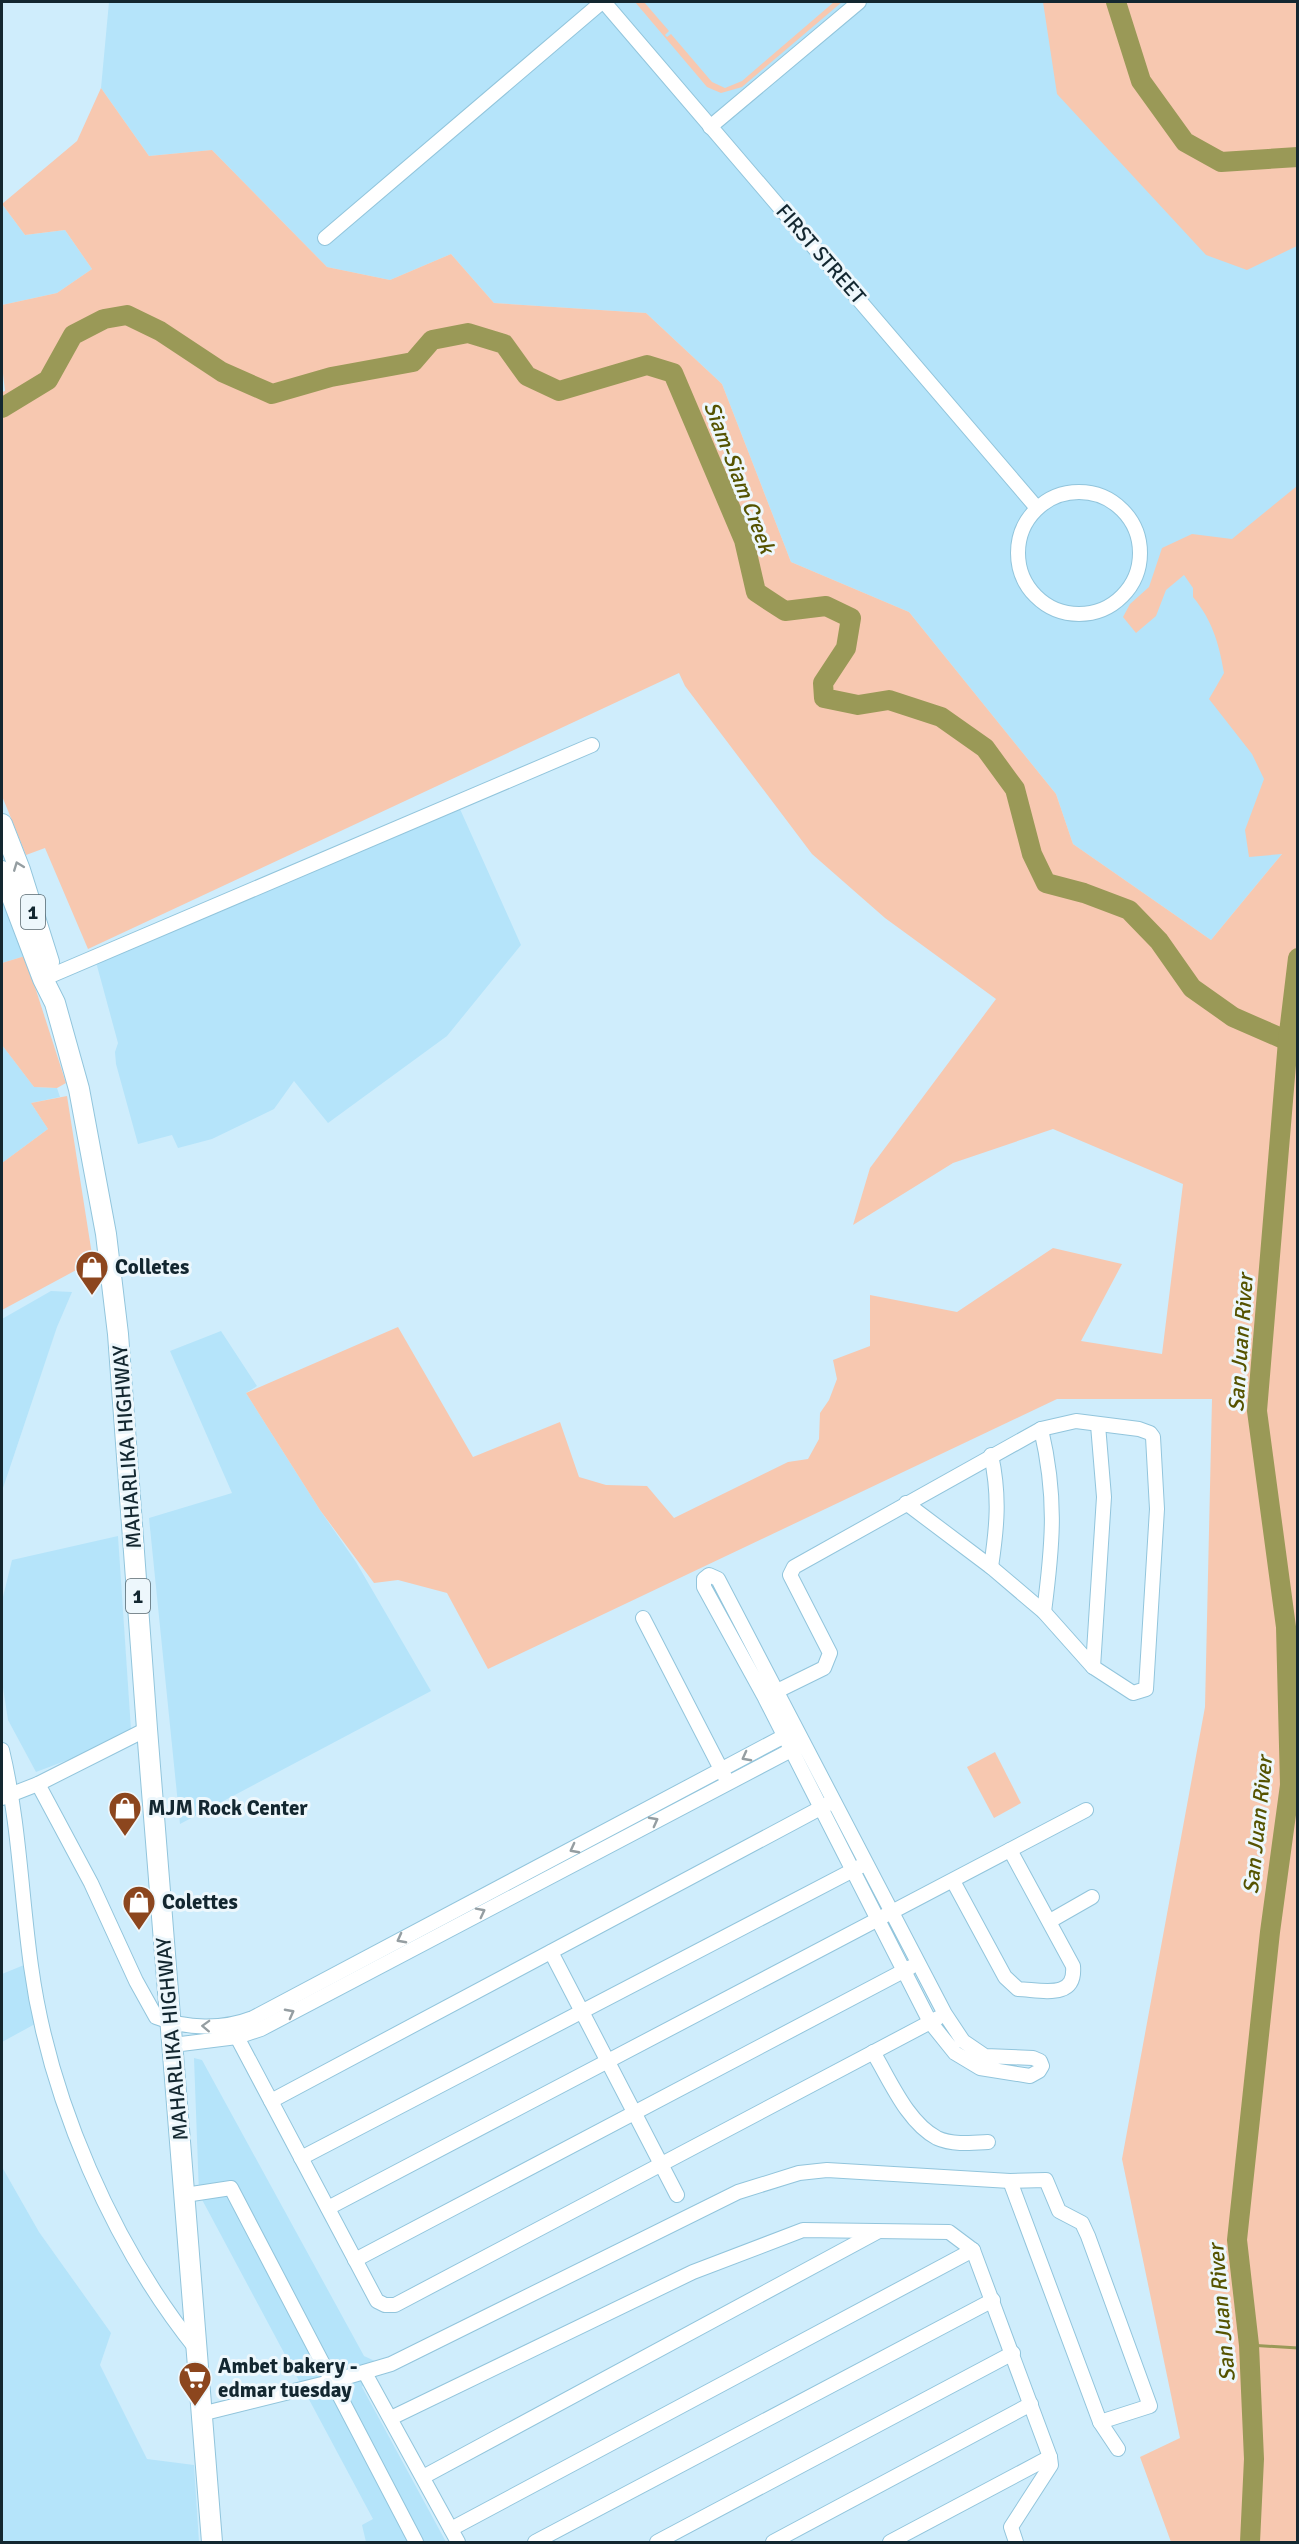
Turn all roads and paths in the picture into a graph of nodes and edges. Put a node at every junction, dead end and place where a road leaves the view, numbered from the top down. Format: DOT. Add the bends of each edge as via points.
graph roads {
  1 [pos="603,2"];
  2 [pos="859,2"];
  3 [pos="710,128"];
  4 [pos="325,238"];
  5 [pos="1037,508"];
  6 [pos="592,745"];
  7 [pos="2,824"];
  8 [pos="2,871"];
  9 [pos="48,977"];
  10 [pos="1098,1425"];
  11 [pos="1041,1429"];
  12 [pos="991,1455"];
  13 [pos="906,1503"];
  14 [pos="991,1568"];
  15 [pos="1044,1612"];
  16 [pos="643,1618"];
  17 [pos="1093,1667"];
  18 [pos="771,1694"];
  19 [pos="147,1729"];
  20 [pos="797,1729"];
  21 [pos="784,1736"];
  22 [pos="804,1743"];
  23 [pos="2,1750"];
  24 [pos="791,1750"];
  25 [pos="724,1776"];
  26 [pos="38,1784"];
  27 [pos="7,1796"];
  28 [pos="834,1801"];
  29 [pos="821,1808"];
  30 [pos="1086,1810"];
  31 [pos="1010,1850"];
  32 [pos="866,1863"];
  33 [pos="853,1870"];
  34 [pos="952,1881"];
  35 [pos="1092,1897"];
  36 [pos="892,1912"];
  37 [pos="878,1920"];
  38 [pos="1050,1922"];
  39 [pos="551,1952"];
  40 [pos="918,1963"];
  41 [pos="904,1970"];
  42 [pos="582,2012"];
  43 [pos="945,2014"];
  44 [pos="930,2022"];
  45 [pos="171,2023"];
  46 [pos="236,2031"];
  47 [pos="173,2045"];
  48 [pos="873,2052"];
  49 [pos="608,2062"];
  50 [pos="271,2101"];
  51 [pos="634,2113"];
  52 [pos="988,2142"];
  53 [pos="301,2158"];
  54 [pos="661,2164"];
  55 [pos="1010,2181"];
  56 [pos="185,2195"];
  57 [pos="677,2195"];
  58 [pos="328,2208"];
  59 [pos="879,2231"];
  60 [pos="974,2250"];
  61 [pos="356,2260"];
  62 [pos="993,2300"];
  63 [pos="197,2350"];
  64 [pos="1013,2354"];
  65 [pos="365,2373"];
  66 [pos="330,2382"];
  67 [pos="1031,2404"];
  68 [pos="201,2414"];
  69 [pos="391,2418"];
  70 [pos="1100,2422"];
  71 [pos="1118,2449"];
  72 [pos="1050,2457"];
  73 [pos="423,2477"];
  74 [pos="451,2529"];
  75 [pos="1013,2541"];
  76 [pos="213,2542"];
  77 [pos="416,2542"];
  78 [pos="458,2542"];
  79 [pos="535,2542"];
  80 [pos="657,2542"];
  81 [pos="774,2542"];
  82 [pos="890,2542"];
  1 -- 3 [label="street, FIRST STREET"];
  1 -- 4 [label="street"];
  2 -- 3 [label="street"];
  3 -- 5 [label="street, FIRST STREET"];
  5 -- 5 [label="street" via="1020,534 1018,566 1026,586 1041,602 1061,612 1083,615 1104,610 1126,593 1139,568 1140,540 1129,517 1110,500 1085,492 1059,495"];
  6 -- 9 [label="street"];
  9 -- 7 [label="highway, MAHARLIKA HIGHWAY / 1, one-way" via="20,870"];
  8 -- 9 [label="highway, MAHARLIKA HIGHWAY / 1"];
  9 -- 19 [label="highway, MAHARLIKA HIGHWAY / 1" via="83,1108 111,1276"];
  10 -- 11 [label="street" via="1076,1421"];
  10 -- 17 [label="street" via="1104,1497"];
  10 -- 17 [label="street" via="1139,1429 1153,1437 1157,1509 1146,1689 1133,1693"];
  11 -- 12 [label="street"];
  11 -- 15 [label="street" via="1054,1513"];
  12 -- 13 [label="street"];
  12 -- 14 [label="street" via="998,1483 998,1520"];
  13 -- 14 [label="street"];
  13 -- 18 [label="street" via="794,1567 790,1575 830,1653 824,1668"];
  14 -- 15 [label="street"];
  15 -- 17 [label="street"];
  16 -- 25 [label="street"];
  18 -- 18 [label="street" via="718,1579 709,1575 704,1579 704,1587"];
  18 -- 20 [label="street"];
  18 -- 21 [label="street"];
  19 -- 26 [label="street"];
  19 -- 45 [label="highway, MAHARLIKA HIGHWAY / 1"];
  20 -- 21 [label="street"];
  20 -- 22 [label="street"];
  21 -- 24 [label="street"];
  21 -- 25 [label="street, one-way"];
  22 -- 24 [label="street"];
  22 -- 28 [label="street"];
  23 -- 27 [label="street"];
  24 -- 25 [label="street"];
  24 -- 29 [label="street"];
  25 -- 46 [label="street" via="261,2029"];
  26 -- 27 [label="street"];
  26 -- 45 [label="street" via="156,2017"];
  27 -- 63 [label="street" via="32,1968 58,2084 88,2167 123,2235 171,2318"];
  28 -- 29 [label="street"];
  28 -- 32 [label="street"];
  29 -- 33 [label="street"];
  29 -- 39 [label="street"];
  30 -- 31 [label="street"];
  31 -- 34 [label="street"];
  31 -- 38 [label="street"];
  32 -- 33 [label="street"];
  32 -- 36 [label="street"];
  33 -- 37 [label="street"];
  33 -- 42 [label="street"];
  34 -- 36 [label="street"];
  34 -- 38 [label="street" via="1013,1987 1060,1990 1069,1986 1074,1977 1073,1966"];
  35 -- 38 [label="street"];
  36 -- 37 [label="street"];
  36 -- 40 [label="street"];
  37 -- 41 [label="street"];
  37 -- 49 [label="street"];
  39 -- 42 [label="street"];
  39 -- 50 [label="street"];
  40 -- 41 [label="street"];
  40 -- 43 [label="street"];
  41 -- 44 [label="street"];
  41 -- 51 [label="street"];
  42 -- 49 [label="street"];
  42 -- 53 [label="street"];
  43 -- 44 [label="street"];
  43 -- 44 [label="street" via="963,2041 985,2056 1033,2058 1041,2061 1042,2066 1030,2076 980,2068 955,2053"];
  44 -- 48 [label="street"];
  46 -- 45 [label="street, one-way"];
  45 -- 47 [label="highway, MAHARLIKA HIGHWAY / 1"];
  46 -- 47 [label="street"];
  46 -- 50 [label="street"];
  47 -- 56 [label="highway, MAHARLIKA HIGHWAY / 1"];
  48 -- 52 [label="street" via="914,2119 937,2138 957,2143"];
  48 -- 54 [label="street"];
  49 -- 51 [label="street"];
  49 -- 58 [label="street"];
  50 -- 53 [label="street"];
  51 -- 54 [label="street"];
  51 -- 61 [label="street"];
  53 -- 58 [label="street"];
  54 -- 57 [label="street"];
  54 -- 61 [label="street" via="395,2305 377,2301"];
  55 -- 65 [label="street" via="827,2170 799,2173 738,2192 391,2364"];
  55 -- 70 [label="street"];
  55 -- 70 [label="street" via="1046,2180 1059,2211 1082,2223 1088,2235 1150,2406"];
  56 -- 63 [label="highway, MAHARLIKA HIGHWAY / 1"];
  56 -- 66 [label="street" via="231,2188"];
  58 -- 61 [label="street"];
  59 -- 60 [label="street" via="949,2232"];
  59 -- 69 [label="street" via="803,2230 704,2268"];
  59 -- 73 [label="street"];
  60 -- 62 [label="street"];
  60 -- 74 [label="street"];
  62 -- 64 [label="street"];
  62 -- 79 [label="street"];
  63 -- 68 [label="highway, MAHARLIKA HIGHWAY / 1"];
  64 -- 67 [label="street"];
  64 -- 80 [label="street"];
  65 -- 66 [label="street"];
  65 -- 69 [label="street"];
  66 -- 68 [label="street"];
  66 -- 77 [label="street"];
  67 -- 72 [label="street"];
  67 -- 81 [label="street"];
  68 -- 76 [label="highway, MAHARLIKA HIGHWAY / 1"];
  69 -- 73 [label="street"];
  70 -- 71 [label="street"];
  72 -- 75 [label="street" via="1051,2465 1011,2528"];
  72 -- 82 [label="street"];
  73 -- 74 [label="street"];
  74 -- 78 [label="street"];
}
